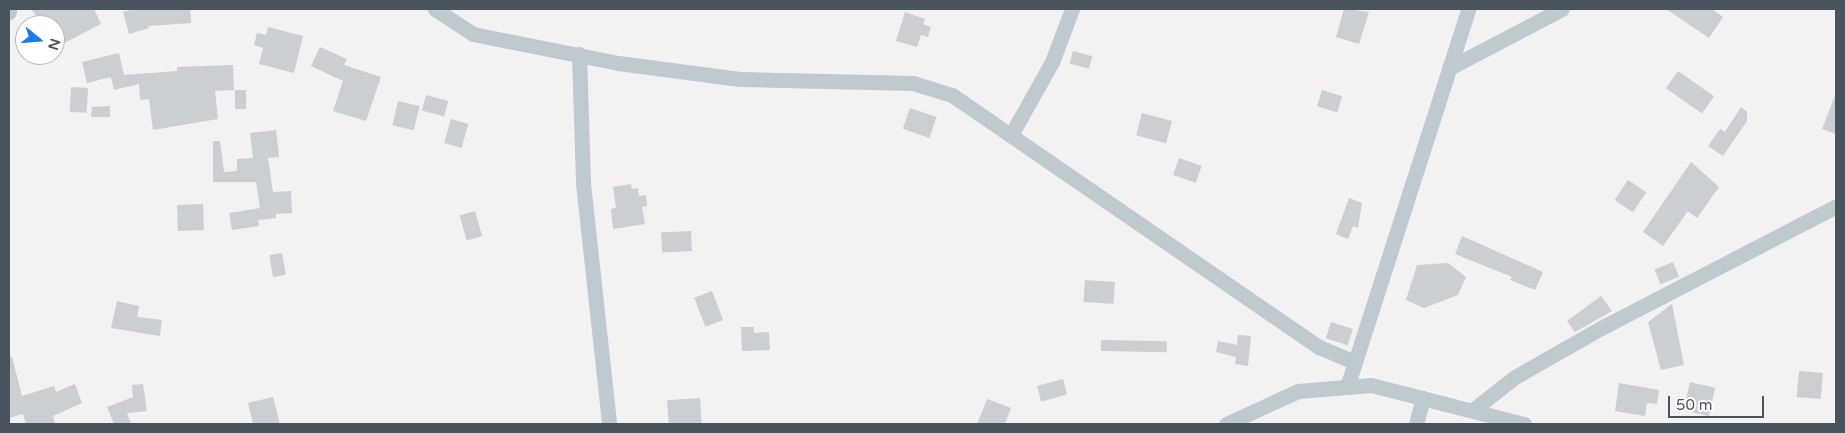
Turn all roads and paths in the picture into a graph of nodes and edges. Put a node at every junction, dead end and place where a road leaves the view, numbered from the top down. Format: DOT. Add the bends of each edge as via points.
graph roads {
  1 [pos="435,9"];
  2 [pos="1072,9"];
  3 [pos="1468,9"];
  4 [pos="1562,9"];
  5 [pos="579,54"];
  6 [pos="1449,68"];
  7 [pos="1012,133"];
  8 [pos="1836,206"];
  9 [pos="1355,362"];
  10 [pos="1347,387"];
  11 [pos="1423,398"];
  12 [pos="1473,410"];
  13 [pos="608,424"];
  14 [pos="1226,424"];
  15 [pos="1416,424"];
  16 [pos="1524,424"];
  1 -- 5 [label="street" via="473,34"];
  2 -- 7 [label="street" via="1052,62"];
  3 -- 6 [label="street"];
  4 -- 6 [label="street"];
  5 -- 7 [label="street" via="740,79 913,83 952,95"];
  5 -- 13 [label="street" via="583,182"];
  6 -- 9 [label="street"];
  7 -- 9 [label="street" via="1319,346"];
  8 -- 12 [label="street" via="1601,328 1515,377"];
  9 -- 10 [label="street"];
  10 -- 11 [label="street" via="1371,386"];
  10 -- 14 [label="street" via="1298,391"];
  11 -- 12 [label="street"];
  11 -- 15 [label="street"];
  12 -- 16 [label="street"];
}
